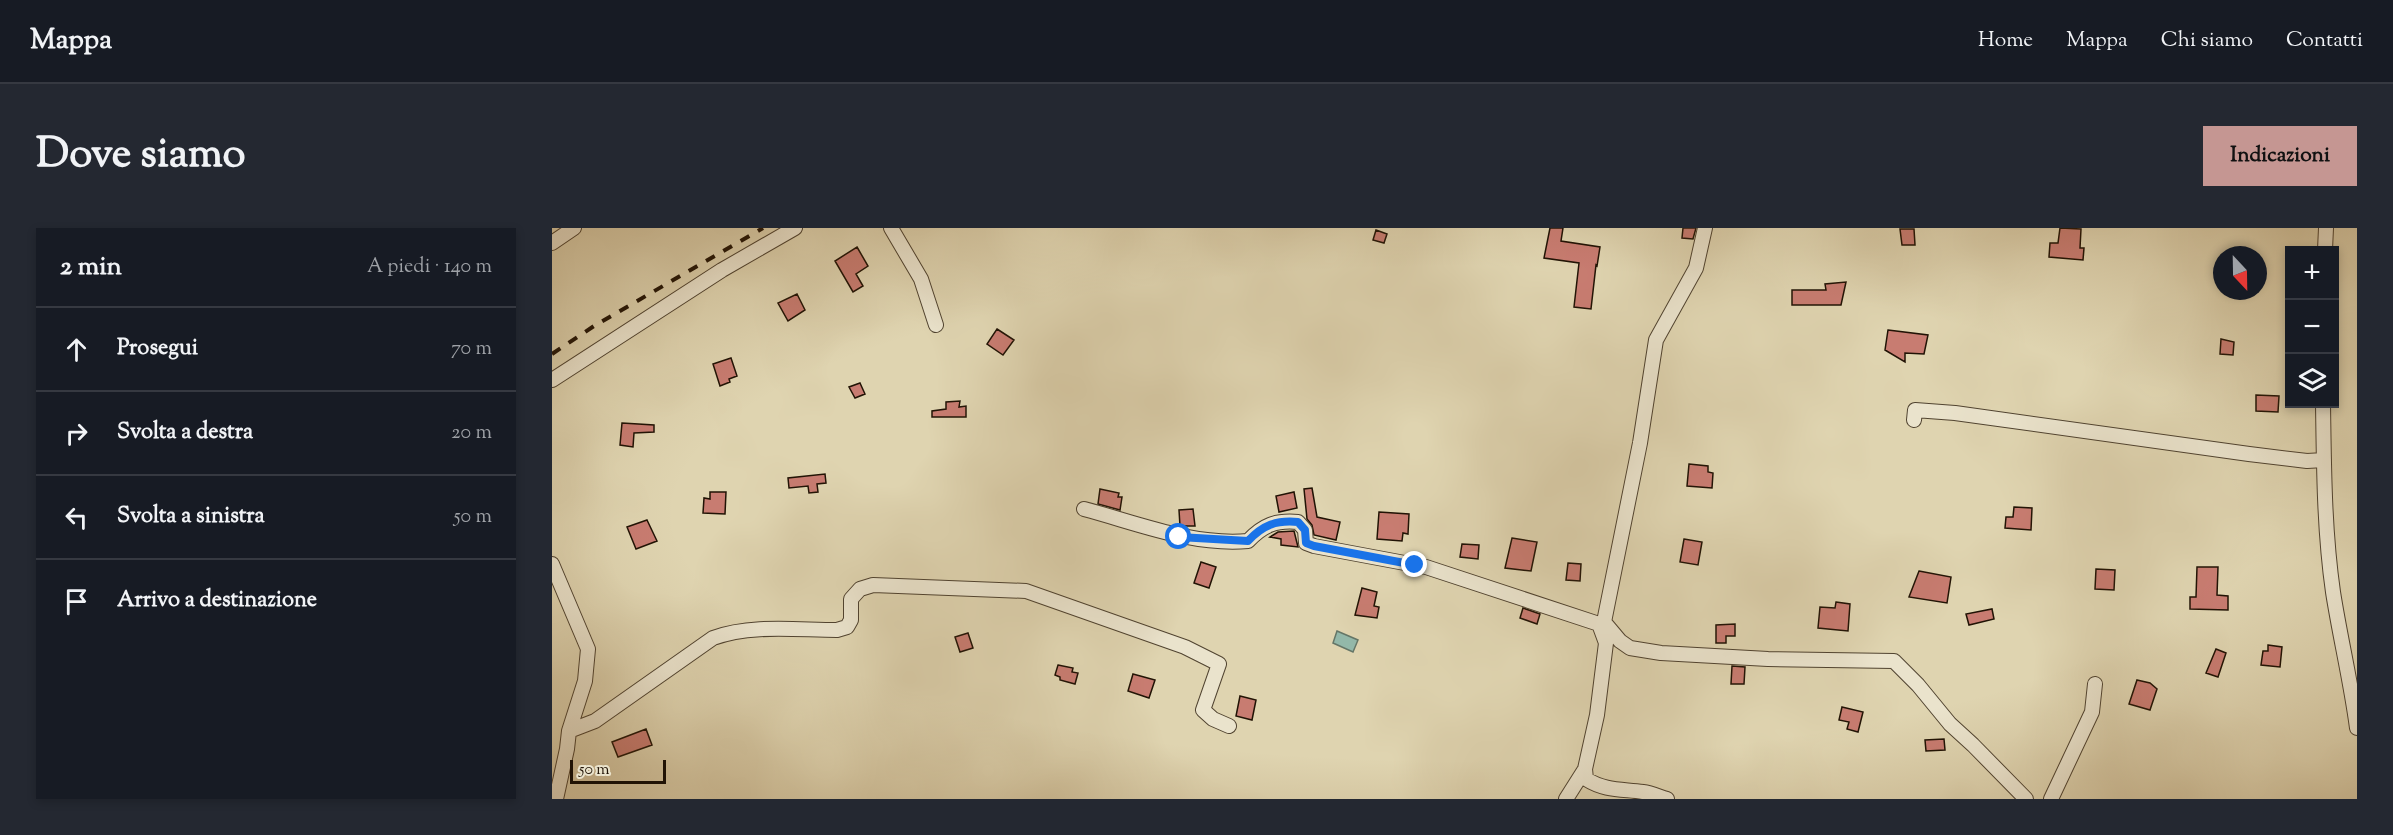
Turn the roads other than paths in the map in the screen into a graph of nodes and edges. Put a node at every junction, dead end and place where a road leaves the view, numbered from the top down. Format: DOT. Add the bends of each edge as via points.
graph roads {
  1 [pos="574,228"];
  2 [pos="795,228"];
  3 [pos="891,228"];
  4 [pos="1705,228"];
  5 [pos="2326,228"];
  6 [pos="552,243"];
  7 [pos="2325,246"];
  8 [pos="936,325"];
  9 [pos="552,380"];
  10 [pos="2324,408"];
  11 [pos="1914,420"];
  12 [pos="2324,460"];
  13 [pos="1084,509"];
  14 [pos="552,564"];
  15 [pos="1602,623"];
  16 [pos="2351,654"];
  17 [pos="2095,684"];
  18 [pos="1229,726"];
  19 [pos="2357,728"];
  20 [pos="569,731"];
  21 [pos="1585,769"];
  22 [pos="556,799"];
  23 [pos="1566,799"];
  24 [pos="1667,799"];
  25 [pos="2026,799"];
  26 [pos="2051,799"];
  1 -- 6 [label="street"];
  2 -- 9 [label="street" via="722,270"];
  3 -- 8 [label="street" via="921,279"];
  4 -- 15 [label="street" via="1696,268 1656,340 1640,443"];
  5 -- 7 [label="street"];
  10 -- 12 [label="street"];
  11 -- 12 [label="street" via="1915,410 1955,413 2250,454"];
  12 -- 16 [label="street" via="2332,580"];
  13 -- 15 [label="street" via="1179,537 1238,542 1248,541 1276,522 1298,522 1305,530 1306,543 1314,546 1426,567"];
  14 -- 20 [label="street" via="588,650 585,681"];
  15 -- 21 [label="street" via="1606,643"];
  15 -- 25 [label="street" via="1630,648 1661,653 1894,661 1950,724"];
  16 -- 19 [label="street"];
  17 -- 26 [label="street" via="2092,712"];
  18 -- 20 [label="street" via="1203,710 1219,664 1185,647 1026,591 873,585 860,589 851,599 847,627 724,633 595,721"];
  20 -- 22 [label="street"];
  21 -- 23 [label="street"];
  21 -- 24 [label="street" via="1586,779 1596,786"];
}
